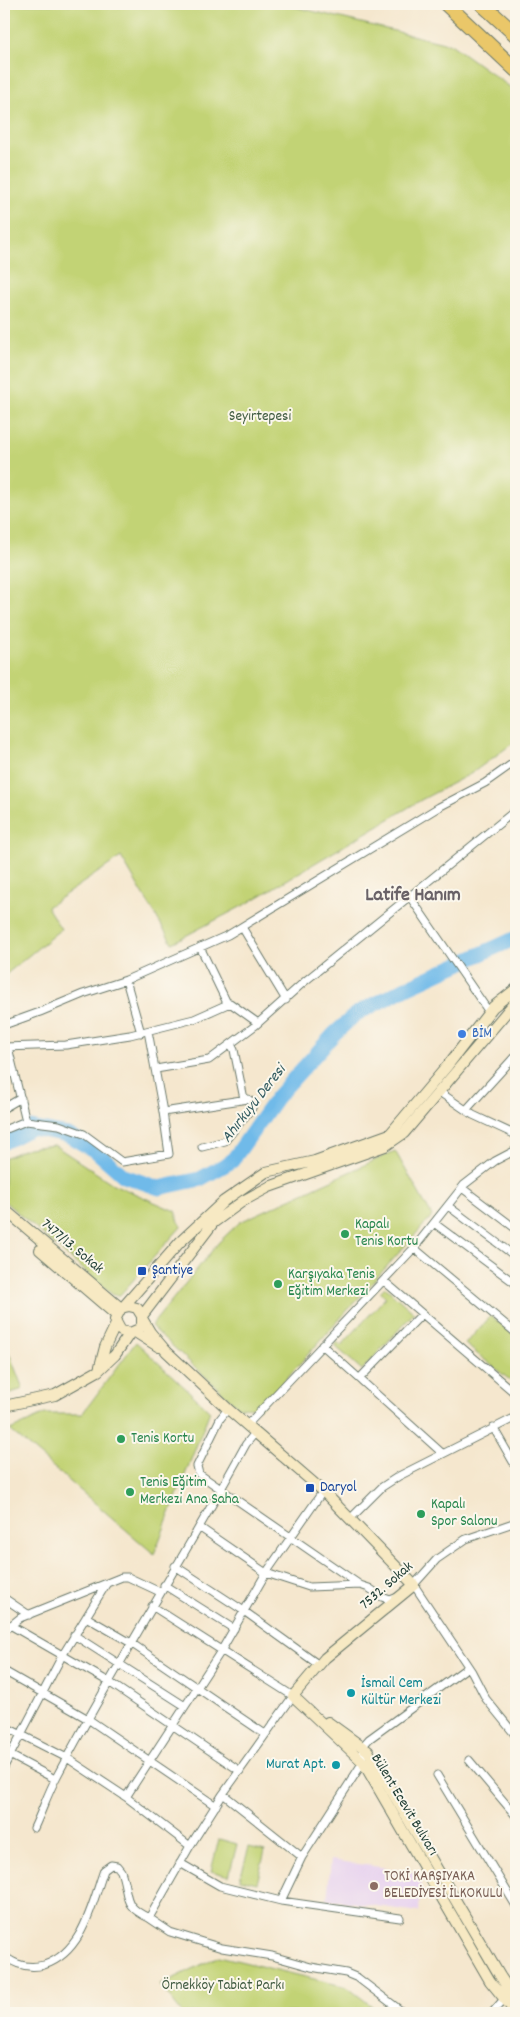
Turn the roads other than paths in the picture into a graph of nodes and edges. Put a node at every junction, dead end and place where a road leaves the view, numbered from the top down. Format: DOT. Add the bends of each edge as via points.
graph roads {
  1 [pos="446,4"];
  2 [pos="482,4"];
  3 [pos="516,35"];
  4 [pos="516,70"];
  5 [pos="516,761"];
  6 [pos="515,813"];
  7 [pos="410,897"];
  8 [pos="242,927"];
  9 [pos="200,948"];
  10 [pos="126,980"];
  11 [pos="516,989"];
  12 [pos="286,1000"];
  13 [pos="516,1001"];
  14 [pos="227,1003"];
  15 [pos="490,1012"];
  16 [pos="258,1023"];
  17 [pos="4,1025"];
  18 [pos="145,1032"];
  19 [pos="232,1044"];
  20 [pos="6,1047"];
  21 [pos="516,1055"];
  22 [pos="156,1069"];
  23 [pos="438,1091"];
  24 [pos="21,1098"];
  25 [pos="244,1100"];
  26 [pos="4,1108"];
  27 [pos="466,1110"];
  28 [pos="163,1112"];
  29 [pos="26,1121"];
  30 [pos="4,1130"];
  31 [pos="516,1135"];
  32 [pos="202,1146"];
  33 [pos="516,1150"];
  34 [pos="462,1188"];
  35 [pos="448,1206"];
  36 [pos="4,1209"];
  37 [pos="4,1218"];
  38 [pos="434,1223"];
  39 [pos="516,1229"];
  40 [pos="414,1248"];
  41 [pos="516,1257"];
  42 [pos="384,1281"];
  43 [pos="515,1282"];
  44 [pos="119,1314"];
  45 [pos="422,1314"];
  46 [pos="142,1318"];
  47 [pos="133,1332"];
  48 [pos="516,1333"];
  49 [pos="322,1346"];
  50 [pos="166,1351"];
  51 [pos="98,1371"];
  52 [pos="360,1378"];
  53 [pos="516,1394"];
  54 [pos="4,1406"];
  55 [pos="228,1409"];
  56 [pos="516,1417"];
  57 [pos="247,1425"];
  58 [pos="493,1428"];
  59 [pos="255,1433"];
  60 [pos="442,1453"];
  61 [pos="516,1467"];
  62 [pos="220,1490"];
  63 [pos="323,1491"];
  64 [pos="350,1519"];
  65 [pos="516,1522"];
  66 [pos="199,1526"];
  67 [pos="292,1537"];
  68 [pos="175,1566"];
  69 [pos="266,1573"];
  70 [pos="107,1584"];
  71 [pos="164,1585"];
  72 [pos="360,1585"];
  73 [pos="414,1585"];
  74 [pos="160,1592"];
  75 [pos="4,1598"];
  76 [pos="152,1606"];
  77 [pos="244,1611"];
  78 [pos="29,1615"];
  79 [pos="86,1616"];
  80 [pos="10,1625"];
  81 [pos="234,1629"];
  82 [pos="4,1631"];
  83 [pos="74,1635"];
  84 [pos="131,1643"];
  85 [pos="221,1651"];
  86 [pos="62,1656"];
  87 [pos="120,1663"];
  88 [pos="319,1665"];
  89 [pos="468,1667"];
  90 [pos="4,1671"];
  91 [pos="109,1682"];
  92 [pos="197,1687"];
  93 [pos="43,1694"];
  94 [pos="293,1696"];
  95 [pos="186,1706"];
  96 [pos="88,1719"];
  97 [pos="174,1724"];
  98 [pos="4,1726"];
  99 [pos="265,1734"];
  100 [pos="21,1735"];
  101 [pos="516,1736"];
  102 [pos="362,1747"];
  103 [pos="7,1754"];
  104 [pos="67,1758"];
  105 [pos="470,1760"];
  106 [pos="150,1761"];
  107 [pos="363,1762"];
  108 [pos="4,1767"];
  109 [pos="240,1770"];
  110 [pos="437,1775"];
  111 [pos="55,1779"];
  112 [pos="223,1794"];
  113 [pos="126,1797"];
  114 [pos="216,1806"];
  115 [pos="516,1816"];
  116 [pos="34,1828"];
  117 [pos="190,1846"];
  118 [pos="302,1856"];
  119 [pos="180,1863"];
  120 [pos="281,1901"];
  121 [pos="516,1906"];
  122 [pos="149,1918"];
  123 [pos="400,1918"];
  124 [pos="4,1956"];
  125 [pos="504,1999"];
  126 [pos="516,2000"];
  127 [pos="404,2013"];
  128 [pos="492,2013"];
  129 [pos="516,2013"];
  1 -- 4 [label="highway"];
  2 -- 3 [label="highway"];
  5 -- 8 [label="street" via="485,783 439,807"];
  6 -- 7 [label="street"];
  7 -- 12 [label="street"];
  7 -- 15 [label="street"];
  8 -- 9 [label="street"];
  8 -- 12 [label="street"];
  9 -- 10 [label="street"];
  9 -- 14 [label="street"];
  10 -- 17 [label="street"];
  10 -- 18 [label="street"];
  11 -- 15 [label="street"];
  12 -- 16 [label="street"];
  13 -- 23 [label="street"];
  14 -- 16 [label="street" via="235,1005"];
  14 -- 18 [label="street" via="194,1019"];
  15 -- 44 [label="street" via="390,1134 314,1160 266,1172 224,1201 180,1242"];
  16 -- 19 [label="street"];
  18 -- 20 [label="street" via="66,1045"];
  18 -- 22 [label="street"];
  19 -- 22 [label="street" via="209,1060"];
  19 -- 25 [label="street"];
  20 -- 24 [label="street"];
  21 -- 27 [label="street"];
  22 -- 28 [label="street"];
  23 -- 27 [label="street"];
  23 -- 46 [label="street" via="404,1133 385,1146 269,1187 243,1201 214,1223"];
  24 -- 26 [label="street"];
  24 -- 29 [label="street"];
  25 -- 28 [label="street"];
  25 -- 32 [label="street" via="252,1100 253,1106 230,1136 221,1143"];
  27 -- 31 [label="street"];
  28 -- 29 [label="street" via="168,1154 122,1162 84,1134 59,1125"];
  29 -- 30 [label="street"];
  33 -- 34 [label="street" via="495,1161"];
  34 -- 35 [label="street"];
  34 -- 39 [label="street"];
  35 -- 38 [label="street"];
  35 -- 41 [label="street"];
  36 -- 44 [label="street, 7477/13. Sokak"];
  37 -- 44 [label="street, 7477/13. Sokak"];
  38 -- 40 [label="street"];
  38 -- 43 [label="street"];
  40 -- 42 [label="street"];
  40 -- 48 [label="street"];
  42 -- 45 [label="street"];
  42 -- 49 [label="street"];
  44 -- 46 [label="street" via="137,1308"];
  44 -- 47 [label="street" via="121,1331"];
  44 -- 51 [label="street"];
  45 -- 52 [label="street"];
  45 -- 53 [label="street"];
  46 -- 47 [label="street" via="142,1325"];
  46 -- 50 [label="street"];
  47 -- 50 [label="street"];
  47 -- 51 [label="street" via="116,1355"];
  49 -- 52 [label="street"];
  49 -- 57 [label="street"];
  50 -- 55 [label="street"];
  51 -- 54 [label="street" via="55,1395"];
  52 -- 60 [label="street"];
  55 -- 57 [label="street"];
  55 -- 62 [label="street" via="197,1466 198,1474"];
  56 -- 58 [label="street"];
  57 -- 59 [label="street"];
  58 -- 60 [label="street"];
  58 -- 61 [label="street"];
  59 -- 62 [label="street"];
  59 -- 63 [label="street"];
  60 -- 64 [label="street" via="382,1487"];
  62 -- 66 [label="street"];
  62 -- 67 [label="street"];
  63 -- 64 [label="street"];
  63 -- 67 [label="street"];
  64 -- 73 [label="street"];
  65 -- 73 [label="street, 7532. Sokak" via="466,1539 437,1559"];
  66 -- 68 [label="street"];
  66 -- 69 [label="street"];
  67 -- 69 [label="street"];
  67 -- 72 [label="street"];
  68 -- 71 [label="street"];
  68 -- 77 [label="street"];
  69 -- 72 [label="street" via="309,1587"];
  69 -- 77 [label="street"];
  70 -- 74 [label="street" via="128,1577"];
  70 -- 78 [label="street"];
  70 -- 79 [label="street"];
  71 -- 74 [label="street"];
  71 -- 81 [label="street"];
  72 -- 73 [label="street" via="390,1600"];
  73 -- 88 [label="street, 7532. Sokak"];
  73 -- 89 [label="street"];
  74 -- 76 [label="street"];
  75 -- 78 [label="street"];
  76 -- 84 [label="street"];
  76 -- 85 [label="street"];
  77 -- 81 [label="street"];
  77 -- 88 [label="street"];
  78 -- 80 [label="street"];
  79 -- 83 [label="street"];
  79 -- 84 [label="street"];
  80 -- 82 [label="street"];
  80 -- 86 [label="street"];
  81 -- 85 [label="street"];
  83 -- 86 [label="street"];
  83 -- 87 [label="street"];
  84 -- 87 [label="street"];
  84 -- 92 [label="street"];
  85 -- 92 [label="street"];
  85 -- 94 [label="street"];
  86 -- 91 [label="street"];
  86 -- 93 [label="street"];
  87 -- 91 [label="street"];
  87 -- 95 [label="street"];
  88 -- 94 [label="street, 7532. Sokak"];
  89 -- 101 [label="street" via="486,1699"];
  89 -- 102 [label="street"];
  90 -- 93 [label="street"];
  91 -- 96 [label="street"];
  91 -- 97 [label="street"];
  92 -- 95 [label="street"];
  92 -- 99 [label="street"];
  93 -- 96 [label="street"];
  93 -- 100 [label="street"];
  94 -- 99 [label="street"];
  94 -- 102 [label="street, Bülent Ecevit Bulvarı"];
  94 -- 107 [label="street, Bülent Ecevit Bulvarı"];
  95 -- 97 [label="street"];
  96 -- 104 [label="street"];
  96 -- 106 [label="street"];
  97 -- 106 [label="street"];
  97 -- 109 [label="street"];
  98 -- 100 [label="street"];
  99 -- 109 [label="street"];
  100 -- 103 [label="street"];
  100 -- 104 [label="street"];
  102 -- 107 [label="street"];
  102 -- 126 [label="street, Bülent Ecevit Bulvarı" via="368,1751"];
  103 -- 108 [label="street"];
  103 -- 111 [label="street"];
  104 -- 111 [label="street"];
  104 -- 113 [label="street"];
  105 -- 115 [label="street"];
  106 -- 113 [label="street"];
  106 -- 114 [label="street"];
  107 -- 118 [label="street"];
  107 -- 125 [label="street, Bülent Ecevit Bulvarı" via="490,1981"];
  109 -- 112 [label="street"];
  110 -- 121 [label="street"];
  111 -- 116 [label="street"];
  112 -- 114 [label="street"];
  112 -- 118 [label="street"];
  113 -- 117 [label="street"];
  114 -- 117 [label="street"];
  117 -- 119 [label="street"];
  118 -- 120 [label="street"];
  119 -- 120 [label="street" via="220,1886"];
  119 -- 122 [label="street"];
  120 -- 123 [label="street"];
  122 -- 124 [label="street" via="130,1906 121,1870 111,1865 104,1870 80,1932 67,1952 51,1962 30,1967"];
  122 -- 127 [label="street" via="170,1932 222,1948 346,1973 358,1978"];
  125 -- 128 [label="street"];
  125 -- 129 [label="street, Bülent Ecevit Bulvarı"];
}
